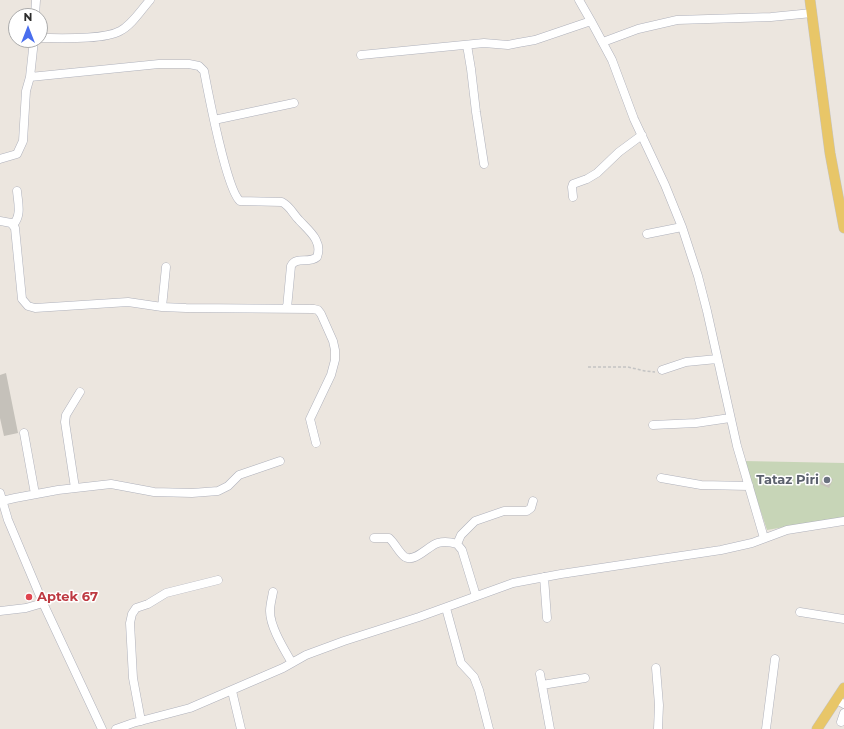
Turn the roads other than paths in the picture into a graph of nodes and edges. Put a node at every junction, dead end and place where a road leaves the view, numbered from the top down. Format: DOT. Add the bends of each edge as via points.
graph roads {
  1 [pos="150,0"];
  2 [pos="579,0"];
  3 [pos="810,0"];
  4 [pos="812,13"];
  5 [pos="591,21"];
  6 [pos="48,38"];
  7 [pos="603,42"];
  8 [pos="466,45"];
  9 [pos="33,48"];
  10 [pos="361,55"];
  11 [pos="30,77"];
  12 [pos="294,103"];
  13 [pos="214,120"];
  14 [pos="642,135"];
  15 [pos="0,159"];
  16 [pos="484,164"];
  17 [pos="17,191"];
  18 [pos="573,197"];
  19 [pos="0,221"];
  20 [pos="13,225"];
  21 [pos="682,227"];
  22 [pos="844,228"];
  23 [pos="647,234"];
  24 [pos="166,267"];
  25 [pos="162,307"];
  26 [pos="287,308"];
  27 [pos="718,359"];
  28 [pos="662,370"];
  29 [pos="80,392"];
  30 [pos="730,418"];
  31 [pos="653,425"];
  32 [pos="24,433"];
  33 [pos="316,443"];
  34 [pos="280,461"];
  35 [pos="661,478"];
  36 [pos="749,486"];
  37 [pos="75,488"];
  38 [pos="0,493"];
  39 [pos="36,494"];
  40 [pos="2,501"];
  41 [pos="533,501"];
  42 [pos="844,521"];
  43 [pos="374,538"];
  44 [pos="764,538"];
  45 [pos="457,544"];
  46 [pos="544,576"];
  47 [pos="218,580"];
  48 [pos="273,592"];
  49 [pos="476,596"];
  50 [pos="43,603"];
  51 [pos="446,608"];
  52 [pos="0,611"];
  53 [pos="800,612"];
  54 [pos="547,618"];
  55 [pos="844,619"];
  56 [pos="775,659"];
  57 [pos="292,663"];
  58 [pos="656,668"];
  59 [pos="540,674"];
  60 [pos="585,678"];
  61 [pos="542,685"];
  62 [pos="844,688"];
  63 [pos="232,691"];
  64 [pos="841,702"];
  65 [pos="844,713"];
  66 [pos="141,721"];
  67 [pos="841,722"];
  68 [pos="102,729"];
  69 [pos="116,729"];
  70 [pos="242,729"];
  71 [pos="489,729"];
  72 [pos="550,729"];
  73 [pos="658,729"];
  74 [pos="766,729"];
  75 [pos="817,729"];
  1 -- 6 [label="street" via="119,32 97,37"];
  2 -- 5 [label="street"];
  3 -- 4 [label="main road"];
  4 -- 7 [label="street" via="676,20 638,29"];
  4 -- 22 [label="main road" via="830,153"];
  5 -- 7 [label="street"];
  5 -- 8 [label="street" via="518,44"];
  7 -- 14 [label="street"];
  8 -- 10 [label="street"];
  8 -- 16 [label="street"];
  9 -- 11 [label="street"];
  11 -- 13 [label="street" via="159,64 198,66 204,71"];
  11 -- 15 [label="street" via="26,91 23,141 17,154"];
  12 -- 13 [label="street"];
  13 -- 26 [label="street" via="236,198 240,202 282,202 315,237 319,254 317,257 313,260 293,262 291,266"];
  14 -- 18 [label="street" via="597,173 573,184"];
  14 -- 21 [label="street"];
  17 -- 20 [label="street" via="19,213"];
  19 -- 20 [label="street"];
  20 -- 25 [label="street" via="22,299 28,306 36,308 128,302"];
  21 -- 23 [label="street"];
  21 -- 27 [label="street" via="698,276"];
  24 -- 25 [label="street"];
  25 -- 26 [label="street"];
  26 -- 33 [label="street" via="318,310 335,350 331,374 310,419"];
  27 -- 28 [label="street" via="686,362"];
  27 -- 30 [label="street"];
  29 -- 37 [label="street" via="66,415"];
  30 -- 31 [label="street"];
  30 -- 36 [label="street"];
  32 -- 39 [label="street"];
  34 -- 37 [label="street" via="239,475 228,486 218,491 154,492 111,484"];
  35 -- 36 [label="street" via="701,485"];
  36 -- 44 [label="street"];
  37 -- 39 [label="street"];
  38 -- 40 [label="street"];
  39 -- 40 [label="street"];
  40 -- 50 [label="street"];
  41 -- 45 [label="street" via="527,511 504,511 475,521 461,535"];
  42 -- 44 [label="street" via="787,530"];
  43 -- 45 [label="street" via="389,538 405,557 410,558 416,557 436,543 443,541"];
  44 -- 46 [label="street" via="721,550"];
  45 -- 49 [label="street" via="462,550"];
  46 -- 49 [label="street" via="513,583"];
  46 -- 54 [label="street"];
  47 -- 66 [label="street" via="166,593 136,608 132,614 130,623 133,678"];
  48 -- 57 [label="street" via="271,621"];
  49 -- 51 [label="street"];
  50 -- 52 [label="street"];
  50 -- 68 [label="street"];
  51 -- 57 [label="street" via="306,655"];
  51 -- 71 [label="street" via="461,663 474,677 480,690"];
  53 -- 55 [label="street"];
  56 -- 74 [label="street"];
  57 -- 63 [label="street"];
  58 -- 73 [label="street"];
  59 -- 61 [label="street"];
  60 -- 61 [label="street"];
  61 -- 72 [label="street"];
  62 -- 64 [label="main road"];
  63 -- 66 [label="street" via="190,708"];
  63 -- 70 [label="street"];
  64 -- 75 [label="main road"];
  65 -- 67 [label="street"];
  66 -- 69 [label="street"];
}
